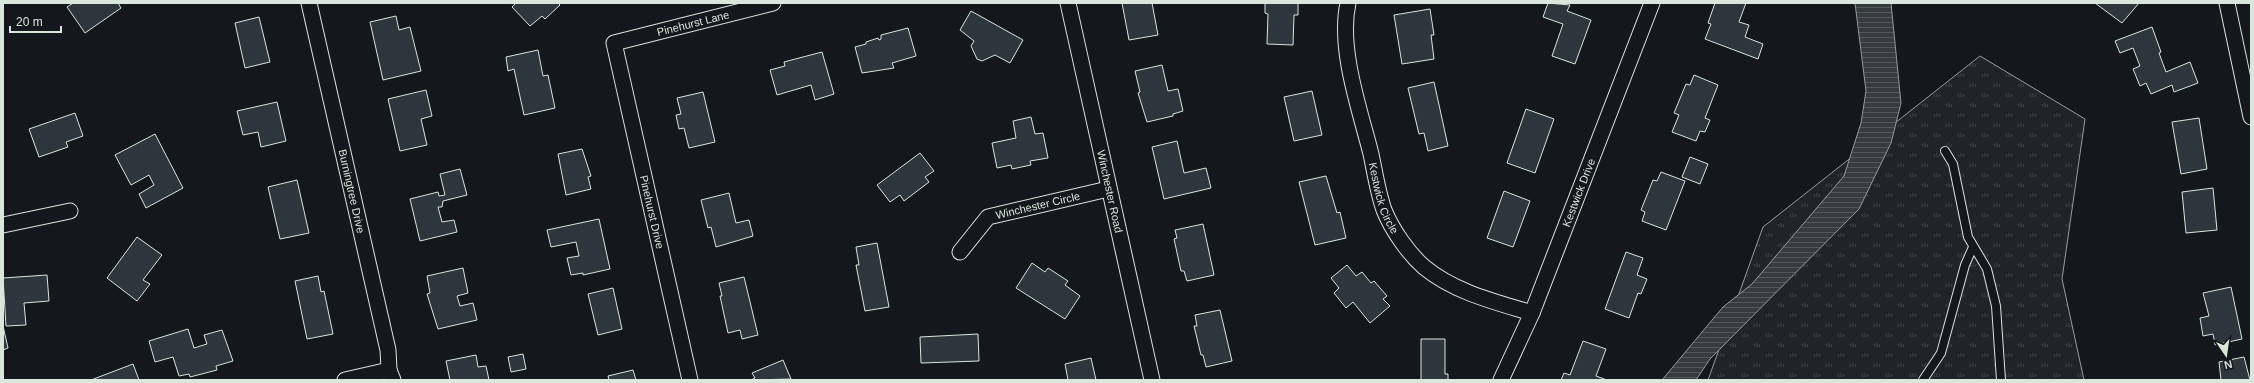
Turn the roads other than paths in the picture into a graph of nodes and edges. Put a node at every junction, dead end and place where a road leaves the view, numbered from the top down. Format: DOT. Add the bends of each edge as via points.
graph roads {
  1 [pos="309,3"];
  2 [pos="772,3"];
  3 [pos="1068,3"];
  4 [pos="1348,3"];
  5 [pos="1652,3"];
  6 [pos="2227,3"];
  7 [pos="614,44"];
  8 [pos="2251,117"];
  9 [pos="1945,152"];
  10 [pos="1108,189"];
  11 [pos="70,211"];
  12 [pos="3,225"];
  13 [pos="1973,247"];
  14 [pos="960,252"];
  15 [pos="1532,314"];
  16 [pos="391,375"];
  17 [pos="345,380"];
  18 [pos="690,380"];
  19 [pos="1152,380"];
  20 [pos="1501,380"];
  21 [pos="1923,380"];
  22 [pos="2001,380"];
  1 -- 16 [label="street, Burningtree Drive" via="388,350"];
  2 -- 7 [label="street, Pinehurst Lane"];
  3 -- 10 [label="street, Winchester Road"];
  4 -- 15 [label="street, Kestwick Circle" via="1347,41 1352,74 1384,211 1424,267 1451,285"];
  5 -- 15 [label="street, Kestwick Drive"];
  6 -- 8 [label="street"];
  7 -- 18 [label="street, Pinehurst Drive"];
  9 -- 13 [label="lane" via="1953,164 1968,237"];
  10 -- 14 [label="street, Winchester Circle" via="988,217"];
  10 -- 19 [label="street, Winchester Road"];
  11 -- 12 [label="street"];
  13 -- 21 [label="lane" via="1963,272 1941,353"];
  13 -- 22 [label="lane" via="1987,269 1996,306"];
  15 -- 20 [label="street, Kestwick Drive"];
  16 -- 17 [label="street"];
}
